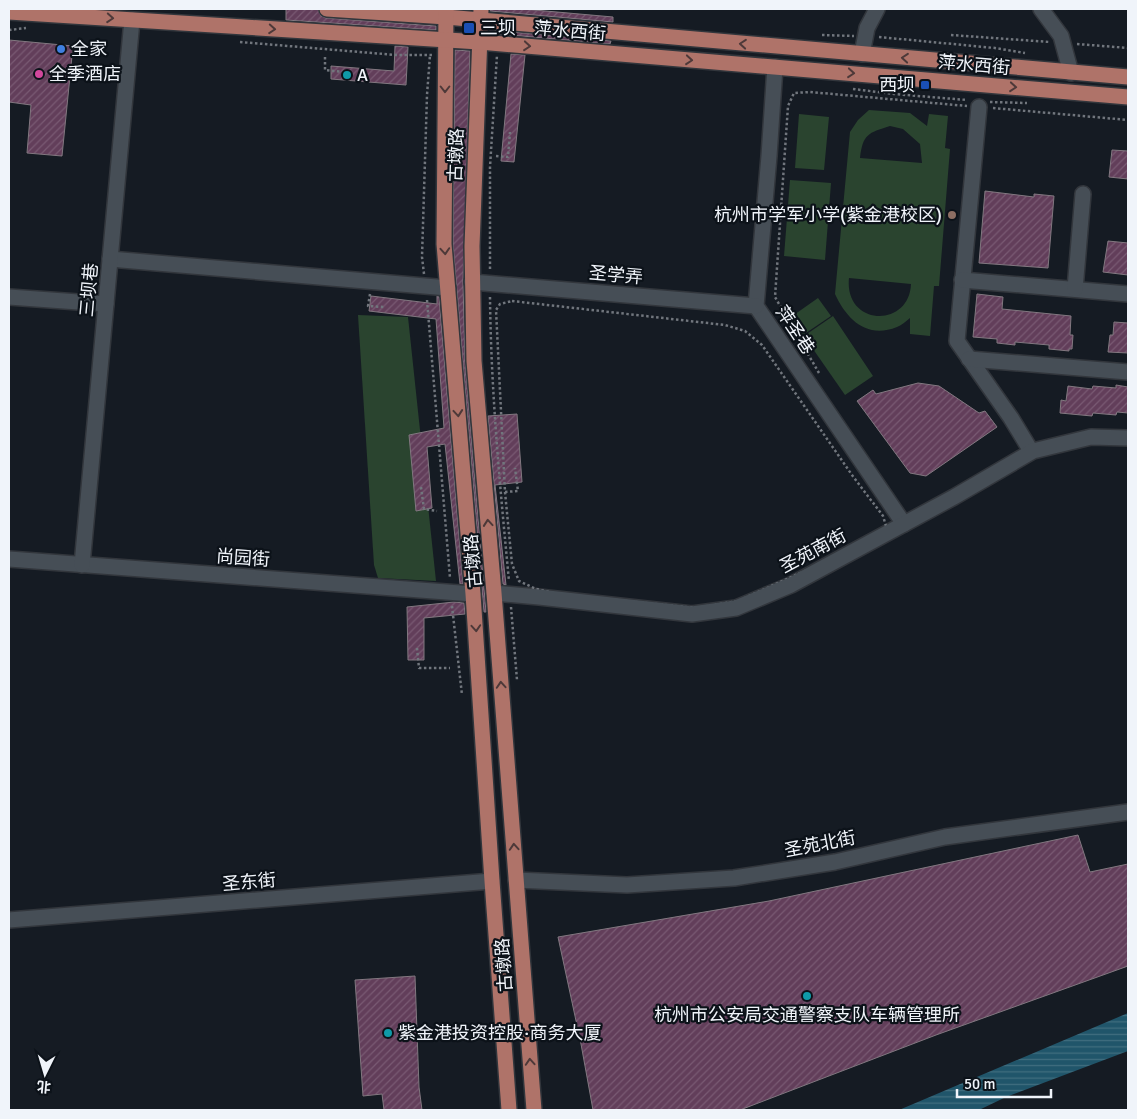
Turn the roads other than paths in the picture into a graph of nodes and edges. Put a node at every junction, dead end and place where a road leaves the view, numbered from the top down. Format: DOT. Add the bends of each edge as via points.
graph roads {
  1 [pos="327,9"];
  2 [pos="877,9"];
  3 [pos="1041,9"];
  4 [pos="9,12"];
  5 [pos="446,13"];
  6 [pos="481,14"];
  7 [pos="132,20"];
  8 [pos="444,40"];
  9 [pos="479,42"];
  10 [pos="862,54"];
  11 [pos="775,67"];
  12 [pos="1071,72"];
  13 [pos="1128,77"];
  14 [pos="1128,97"];
  15 [pos="979,107"];
  16 [pos="1083,194"];
  17 [pos="110,259"];
  18 [pos="962,280"];
  19 [pos="472,282"];
  20 [pos="448,288"];
  21 [pos="1075,289"];
  22 [pos="1128,294"];
  23 [pos="9,296"];
  24 [pos="106,304"];
  25 [pos="756,306"];
  26 [pos="969,358"];
  27 [pos="1128,372"];
  28 [pos="1128,438"];
  29 [pos="1028,446"];
  30 [pos="904,524"];
  31 [pos="9,559"];
  32 [pos="82,565"];
  33 [pos="494,593"];
  34 [pos="474,594"];
  35 [pos="1128,812"];
  36 [pos="516,880"];
  37 [pos="492,881"];
  38 [pos="9,920"];
  39 [pos="509,1110"];
  40 [pos="534,1110"];
  1 -- 5 [label="main road, 萍水西街"];
  2 -- 10 [label="street" via="867,28"];
  3 -- 12 [label="street" via="1062,36"];
  4 -- 7 [label="main road, 萍水西街, one-way"];
  5 -- 6 [label="main road, 萍水西街"];
  5 -- 8 [label="main road, 古墩路"];
  6 -- 9 [label="main road, 古墩路"];
  10 -- 6 [label="main road, 萍水西街, one-way"];
  7 -- 8 [label="main road, 萍水西街, one-way"];
  7 -- 17 [label="street, 三坝巷"];
  8 -- 9 [label="main road, 萍水西街"];
  8 -- 20 [label="main road, 古墩路, one-way" via="444,244"];
  9 -- 11 [label="main road, 萍水西街, one-way"];
  9 -- 19 [label="main road, 古墩路"];
  12 -- 10 [label="main road, 萍水西街, one-way"];
  11 -- 14 [label="main road, 萍水西街, one-way"];
  11 -- 25 [label="street, 萍圣巷"];
  12 -- 13 [label="main road, 萍水西街"];
  15 -- 18 [label="street"];
  16 -- 21 [label="street"];
  17 -- 20 [label="street"];
  17 -- 24 [label="street, 三坝巷"];
  18 -- 21 [label="street"];
  18 -- 26 [label="street" via="957,341"];
  19 -- 25 [label="street, 圣学弄"];
  33 -- 19 [label="main road, 古墩路, one-way" via="474,361"];
  20 -- 34 [label="main road, 古墩路, one-way"];
  21 -- 22 [label="street"];
  23 -- 24 [label="street"];
  24 -- 32 [label="street, 三坝巷"];
  25 -- 30 [label="street, 萍圣巷"];
  26 -- 27 [label="street"];
  26 -- 29 [label="street"];
  28 -- 30 [label="street, 圣苑南街" via="1091,437 1033,451"];
  30 -- 33 [label="street, 圣苑南街" via="791,585 736,608 692,614"];
  31 -- 32 [label="street, 尚园街"];
  32 -- 34 [label="street, 尚园街"];
  36 -- 33 [label="main road, 古墩路, one-way"];
  34 -- 37 [label="main road, 古墩路, one-way"];
  35 -- 36 [label="street, 圣苑北街" via="945,837 835,862 734,878 627,885"];
  40 -- 36 [label="main road, 古墩路, one-way"];
  37 -- 38 [label="street, 圣东街"];
  37 -- 39 [label="main road, 古墩路"];
}
